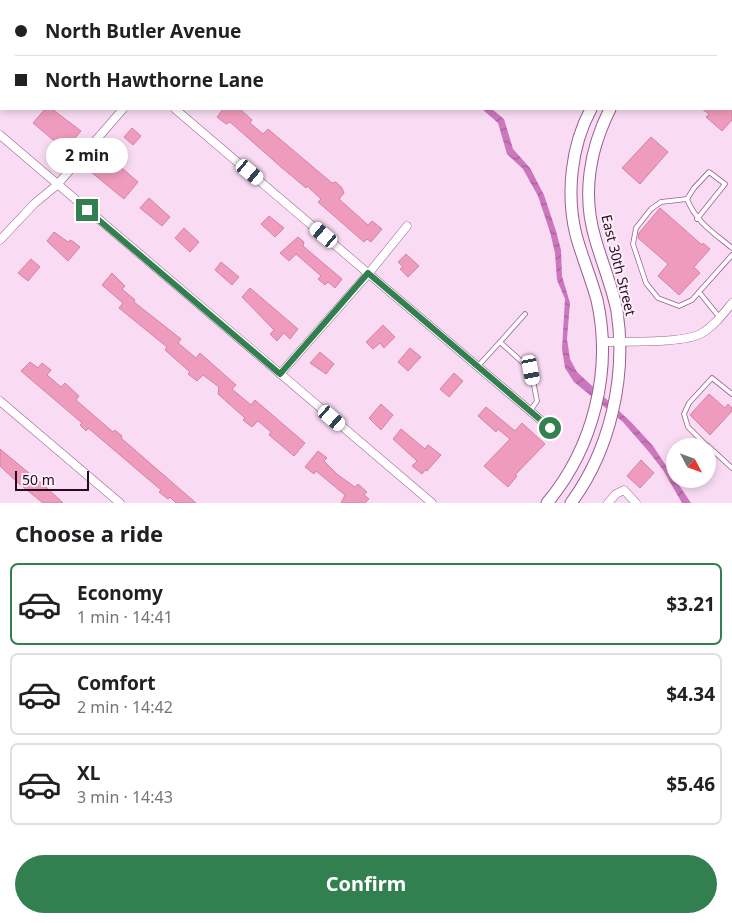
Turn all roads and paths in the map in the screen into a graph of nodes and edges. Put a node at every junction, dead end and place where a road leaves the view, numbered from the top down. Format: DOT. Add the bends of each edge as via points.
graph roads {
  1 [pos="122,110"];
  2 [pos="177,110"];
  3 [pos="591,110"];
  4 [pos="610,110"];
  5 [pos="0,135"];
  6 [pos="57,184"];
  7 [pos="687,199"];
  8 [pos="697,218"];
  9 [pos="407,226"];
  10 [pos="0,240"];
  11 [pos="732,248"];
  12 [pos="732,255"];
  13 [pos="368,273"];
  14 [pos="699,292"];
  15 [pos="732,303"];
  16 [pos="525,314"];
  17 [pos="720,318"];
  18 [pos="619,341"];
  19 [pos="500,342"];
  20 [pos="602,342"];
  21 [pos="478,366"];
  22 [pos="280,374"];
  23 [pos="732,394"];
  24 [pos="0,401"];
  25 [pos="530,411"];
  26 [pos="550,428"];
  27 [pos="699,438"];
  28 [pos="716,454"];
  29 [pos="732,468"];
  30 [pos="120,503"];
  31 [pos="432,503"];
  32 [pos="547,503"];
  33 [pos="570,503"];
  34 [pos="608,503"];
  35 [pos="636,503"];
  1 -- 6 [label="street"];
  2 -- 13 [label="street"];
  3 -- 20 [label="main road" via="582,128 574,162 571,198 576,233 597,300"];
  4 -- 18 [label="main road, East 30th Street" via="595,145 588,191 592,225 612,291"];
  5 -- 6 [label="street"];
  6 -- 10 [label="street"];
  6 -- 22 [label="street"];
  7 -- 8 [label="lane"];
  7 -- 8 [label="lane" via="709,172 724,184"];
  7 -- 14 [label="lane" via="661,202 651,209 636,228 633,244 646,283 658,298 679,306 692,300"];
  8 -- 11 [label="lane"];
  9 -- 13 [label="street"];
  12 -- 14 [label="lane"];
  13 -- 21 [label="street"];
  13 -- 22 [label="street"];
  14 -- 17 [label="lane"];
  15 -- 17 [label="street"];
  16 -- 19 [label="lane"];
  17 -- 18 [label="street" via="702,334 692,337"];
  18 -- 20 [label="street"];
  18 -- 33 [label="main road, East 30th Street" via="615,394 604,440 588,476"];
  19 -- 21 [label="lane"];
  19 -- 25 [label="lane" via="531,370 537,401"];
  20 -- 32 [label="main road" via="600,381 588,430 572,466"];
  21 -- 25 [label="street"];
  22 -- 31 [label="street"];
  23 -- 27 [label="lane" via="712,378 689,403 684,414 688,427"];
  24 -- 30 [label="street"];
  25 -- 26 [label="street"];
  28 -- 29 [label="lane"];
  34 -- 35 [label="street" via="624,490"];
}
